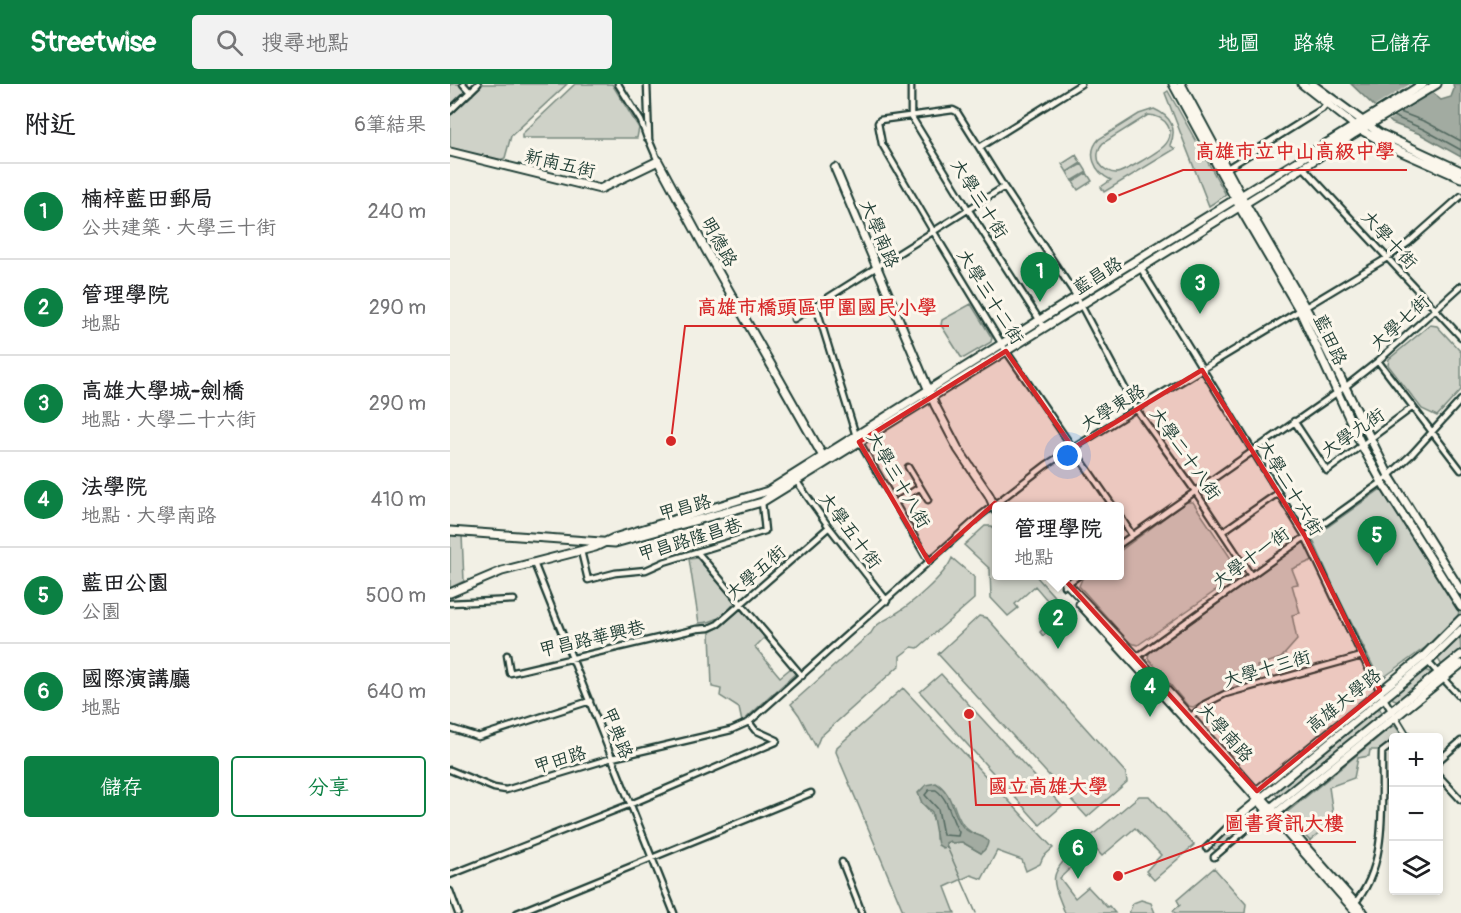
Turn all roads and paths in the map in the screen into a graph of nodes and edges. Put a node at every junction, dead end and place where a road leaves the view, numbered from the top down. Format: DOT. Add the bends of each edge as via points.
graph roads {
  1 [pos="464,84"];
  2 [pos="478,84"];
  3 [pos="618,84"];
  4 [pos="647,84"];
  5 [pos="911,84"];
  6 [pos="1081,84"];
  7 [pos="1173,84"];
  8 [pos="1180,84"];
  9 [pos="1302,84"];
  10 [pos="1312,84"];
  11 [pos="1430,85"];
  12 [pos="470,92"];
  13 [pos="1329,101"];
  14 [pos="450,111"];
  15 [pos="911,116"];
  16 [pos="1361,125"];
  17 [pos="649,140"];
  18 [pos="980,147"];
  19 [pos="450,152"];
  20 [pos="1298,160"];
  21 [pos="658,161"];
  22 [pos="1303,167"];
  23 [pos="835,168"];
  24 [pos="1226,169"];
  25 [pos="1461,171"];
  26 [pos="1461,178"];
  27 [pos="1004,187"];
  28 [pos="1237,196"];
  29 [pos="1461,196"];
  30 [pos="1242,205"];
  31 [pos="968,209"];
  32 [pos="933,231"];
  33 [pos="1387,258"];
  34 [pos="1136,260"];
  35 [pos="1140,267"];
  36 [pos="878,268"];
  37 [pos="1461,286"];
  38 [pos="1077,297"];
  39 [pos="1081,304"];
  40 [pos="816,306"];
  41 [pos="1302,309"];
  42 [pos="1435,309"];
  43 [pos="794,319"];
  44 [pos="1040,319"];
  45 [pos="1044,327"];
  46 [pos="1461,337"];
  47 [pos="1004,347"];
  48 [pos="1378,361"];
  49 [pos="1202,370"];
  50 [pos="1345,387"];
  51 [pos="1337,392"];
  52 [pos="929,394"];
  53 [pos="1461,400"];
  54 [pos="1413,407"];
  55 [pos="1136,409"];
  56 [pos="1294,421"];
  57 [pos="1433,433"];
  58 [pos="857,439"];
  59 [pos="1370,441"];
  60 [pos="1362,446"];
  61 [pos="1073,448"];
  62 [pos="1252,451"];
  63 [pos="825,459"];
  64 [pos="908,467"];
  65 [pos="1461,470"];
  66 [pos="1389,476"];
  67 [pos="795,479"];
  68 [pos="1382,482"];
  69 [pos="920,487"];
  70 [pos="1195,491"];
  71 [pos="1278,493"];
  72 [pos="770,494"];
  73 [pos="927,500"];
  74 [pos="762,502"];
  75 [pos="993,502"];
  76 [pos="1003,502"];
  77 [pos="1110,502"];
  78 [pos="895,503"];
  79 [pos="992,510"];
  80 [pos="1124,523"];
  81 [pos="829,527"];
  82 [pos="450,531"];
  83 [pos="1222,532"];
  84 [pos="1132,535"];
  85 [pos="1305,536"];
  86 [pos="1124,541"];
  87 [pos="605,543"];
  88 [pos="581,551"];
  89 [pos="698,553"];
  90 [pos="929,562"];
  91 [pos="534,563"];
  92 [pos="1250,574"];
  93 [pos="1059,580"];
  94 [pos="1062,580"];
  95 [pos="1072,580"];
  96 [pos="1065,585"];
  97 [pos="1461,591"];
  98 [pos="450,593"];
  99 [pos="514,600"];
  100 [pos="887,601"];
  101 [pos="452,602"];
  102 [pos="741,604"];
  103 [pos="1461,607"];
  104 [pos="1461,619"];
  105 [pos="697,629"];
  106 [pos="1461,630"];
  107 [pos="507,655"];
  108 [pos="1461,655"];
  109 [pos="1362,656"];
  110 [pos="572,657"];
  111 [pos="1134,658"];
  112 [pos="1426,659"];
  113 [pos="1461,664"];
  114 [pos="802,676"];
  115 [pos="1440,677"];
  116 [pos="1382,694"];
  117 [pos="1461,698"];
  118 [pos="590,702"];
  119 [pos="1393,714"];
  120 [pos="1188,719"];
  121 [pos="749,722"];
  122 [pos="450,728"];
  123 [pos="1403,733"];
  124 [pos="1461,741"];
  125 [pos="1389,747"];
  126 [pos="1443,757"];
  127 [pos="612,758"];
  128 [pos="450,770"];
  129 [pos="1443,780"];
  130 [pos="811,792"];
  131 [pos="1257,795"];
  132 [pos="1461,800"];
  133 [pos="631,804"];
  134 [pos="1272,812"];
  135 [pos="1239,816"];
  136 [pos="1250,827"];
  137 [pos="1206,848"];
  138 [pos="1215,857"];
  139 [pos="652,858"];
  140 [pos="842,862"];
  141 [pos="450,875"];
  142 [pos="450,891"];
  143 [pos="1353,905"];
  144 [pos="458,913"];
  145 [pos="516,913"];
  146 [pos="674,913"];
  147 [pos="862,913"];
  148 [pos="1357,913"];
  149 [pos="1364,913"];
  1 -- 12 [label="street"];
  2 -- 12 [label="street"];
  3 -- 17 [label="street"];
  4 -- 17 [label="street"];
  5 -- 15 [label="street"];
  6 -- 18 [label="street"];
  7 -- 28 [label="street, 藍田路"];
  8 -- 24 [label="street, 藍田路"];
  9 -- 13 [label="street"];
  10 -- 13 [label="street"];
  11 -- 16 [label="street, 藍昌路"];
  12 -- 14 [label="street"];
  13 -- 16 [label="street"];
  13 -- 24 [label="street"];
  15 -- 18 [label="street, 大學二十八街" via="956,110"];
  15 -- 31 [label="street, 大學三十街"];
  15 -- 32 [label="street, 大學三十二街" via="878,121 882,144"];
  16 -- 20 [label="street, 藍昌路"];
  16 -- 22 [label="street, 藍昌路"];
  16 -- 25 [label="street"];
  16 -- 26 [label="street" via="1395,149"];
  17 -- 21 [label="street"];
  18 -- 27 [label="street, 大學二十八街"];
  19 -- 21 [label="street, 新南五街" via="600,189"];
  20 -- 22 [label="street, 大學十街"];
  20 -- 28 [label="street, 藍昌路"];
  21 -- 63 [label="street, 明德路"];
  22 -- 30 [label="street, 藍昌路"];
  22 -- 33 [label="street, 大學十街"];
  23 -- 36 [label="street, 大學南路"];
  24 -- 28 [label="street, 藍田路"];
  27 -- 31 [label="street"];
  27 -- 38 [label="street, 大學二十八街"];
  28 -- 30 [label="street, 藍田路"];
  28 -- 34 [label="street, 藍昌路"];
  29 -- 33 [label="street, 大學東路"];
  30 -- 35 [label="street, 藍昌路"];
  30 -- 41 [label="street, 藍田路"];
  31 -- 32 [label="street"];
  31 -- 44 [label="street, 大學三十街"];
  32 -- 36 [label="street"];
  32 -- 47 [label="street, 大學三十二街"];
  33 -- 41 [label="street, 大學東路"];
  33 -- 42 [label="street, 大學十街"];
  34 -- 35 [label="street, 大學二十六街"];
  34 -- 38 [label="street, 藍昌路"];
  35 -- 39 [label="street, 藍昌路"];
  35 -- 49 [label="street, 大學二十六街"];
  36 -- 40 [label="street"];
  36 -- 52 [label="street, 大學南路"];
  37 -- 42 [label="street, 大學七街"];
  38 -- 39 [label="street, 大學二十八街"];
  38 -- 44 [label="street, 藍昌路"];
  39 -- 45 [label="street, 藍昌路"];
  39 -- 55 [label="street, 大學二十八街"];
  40 -- 43 [label="street"];
  40 -- 58 [label="street, 大學三十八街"];
  41 -- 49 [label="street, 大學東路"];
  41 -- 50 [label="street, 藍田路"];
  41 -- 51 [label="street, 藍田路"];
  42 -- 46 [label="street, 大學十街"];
  42 -- 48 [label="street, 大學七街"];
  44 -- 45 [label="street, 大學三十街"];
  44 -- 47 [label="street, 藍昌路"];
  45 -- 47 [label="street, 藍昌路"];
  47 -- 52 [label="street, 藍昌路"];
  47 -- 61 [label="street, 大學三十二街"];
  48 -- 50 [label="street, 大學七街"];
  48 -- 54 [label="street"];
  49 -- 55 [label="street, 大學東路"];
  49 -- 62 [label="street, 大學二十六街"];
  50 -- 51 [label="street, 大學七街"];
  50 -- 59 [label="street, 藍田路"];
  51 -- 56 [label="street, 大學七街"];
  51 -- 60 [label="street, 藍田路"];
  52 -- 58 [label="street, 藍昌路"];
  52 -- 75 [label="street, 大學南路"];
  53 -- 57 [label="street, 大學十一街"];
  54 -- 57 [label="street"];
  54 -- 59 [label="street, 大學九街"];
  55 -- 61 [label="street, 大學東路"];
  55 -- 70 [label="street, 大學二十八街"];
  56 -- 60 [label="street, 大學九街" via="1327,471"];
  56 -- 62 [label="street, 大學七街"];
  57 -- 65 [label="street"];
  57 -- 66 [label="street, 大學十一街"];
  58 -- 63 [label="street, 藍昌路"];
  58 -- 78 [label="street, 大學三十八街"];
  59 -- 60 [label="street, 大學九街"];
  59 -- 66 [label="street, 藍田路"];
  60 -- 68 [label="street, 藍田路"];
  61 -- 76 [label="street, 大學東路"];
  61 -- 77 [label="street, 大學三十二街"];
  62 -- 70 [label="street, 大學七街"];
  62 -- 71 [label="street, 大學二十六街"];
  63 -- 67 [label="street, 藍昌路"];
  64 -- 69 [label="street"];
  66 -- 68 [label="street, 大學十一街"];
  66 -- 97 [label="street, 藍田路"];
  67 -- 72 [label="street, 藍昌路"];
  67 -- 81 [label="street, 大學五十街"];
  68 -- 85 [label="street, 大學十一街"];
  68 -- 103 [label="street, 藍田路"];
  69 -- 73 [label="street"];
  69 -- 78 [label="street"];
  70 -- 83 [label="street, 大學二十八街"];
  70 -- 84 [label="street, 大學七街"];
  71 -- 83 [label="street"];
  71 -- 85 [label="street, 大學二十六街"];
  72 -- 74 [label="street, 甲昌路"];
  72 -- 87 [label="street, 甲昌路"];
  74 -- 87 [label="street, 甲昌路"];
  74 -- 89 [label="street, 甲昌路隆昌巷" via="765,531"];
  78 -- 90 [label="street, 大學三十八街"];
  79 -- 90 [label="street, 大學東路"];
  80 -- 84 [label="street"];
  81 -- 100 [label="street, 大學五十街"];
  81 -- 102 [label="street, 大學五街"];
  82 -- 87 [label="street"];
  83 -- 92 [label="street, 大學二十八街"];
  84 -- 86 [label="street, 大學七街"];
  85 -- 92 [label="street, 大學十一街"];
  85 -- 109 [label="street, 大學二十六街"];
  87 -- 88 [label="street, 甲昌路"];
  88 -- 89 [label="street, 甲昌路隆昌巷" via="588,580 646,570"];
  88 -- 91 [label="street, 甲昌路"];
  89 -- 102 [label="street"];
  90 -- 100 [label="street, 大學東路"];
  91 -- 98 [label="street, 甲昌路" via="502,571"];
  91 -- 110 [label="street, 甲典路"];
  92 -- 111 [label="street, 大學十一街"];
  93 -- 96 [label="street, 大學南路"];
  94 -- 96 [label="street, 大學南路"];
  95 -- 96 [label="street"];
  96 -- 111 [label="street, 大學南路"];
  98 -- 101 [label="street"];
  99 -- 101 [label="street"];
  100 -- 114 [label="street, 大學東路"];
  102 -- 105 [label="street, 大學五街" via="718,624"];
  102 -- 114 [label="street"];
  104 -- 112 [label="street, 高雄大學路"];
  105 -- 110 [label="street, 甲昌路華興巷"];
  106 -- 112 [label="street, 高雄大學路"];
  107 -- 110 [label="street, 甲昌路華興巷" via="510,673"];
  108 -- 115 [label="street"];
  109 -- 116 [label="street, 大學二十六街"];
  109 -- 120 [label="street, 大學十三街" via="1225,694"];
  110 -- 118 [label="street, 甲典路"];
  111 -- 120 [label="street, 大學南路"];
  112 -- 115 [label="street"];
  112 -- 116 [label="street, 高雄大學路"];
  113 -- 115 [label="street"];
  114 -- 121 [label="street, 大學東路"];
  115 -- 117 [label="street"];
  115 -- 119 [label="street"];
  116 -- 119 [label="street, 大學二十六街"];
  116 -- 131 [label="street, 高雄大學路"];
  118 -- 122 [label="street" via="478,737"];
  118 -- 127 [label="street, 甲典路"];
  119 -- 123 [label="street, 大學二十六街"];
  119 -- 134 [label="street"];
  120 -- 131 [label="street, 大學南路"];
  121 -- 127 [label="street, 甲田路" via="731,730"];
  121 -- 133 [label="street" via="776,742"];
  124 -- 126 [label="street"];
  125 -- 143 [label="street" via="1382,752 1378,853 1372,877"];
  127 -- 128 [label="street, 甲田路" via="506,790"];
  127 -- 133 [label="street, 甲典路"];
  129 -- 132 [label="street"];
  130 -- 139 [label="street"];
  131 -- 134 [label="street, 大學南路"];
  131 -- 135 [label="street"];
  133 -- 139 [label="street, 甲典路"];
  133 -- 141 [label="street"];
  134 -- 136 [label="street"];
  134 -- 143 [label="street, 大學南路"];
  135 -- 137 [label="street"];
  136 -- 138 [label="street"];
  139 -- 145 [label="street"];
  139 -- 146 [label="street, 甲典路"];
  140 -- 147 [label="street"];
  142 -- 144 [label="street"];
  143 -- 148 [label="street, 大學南路"];
  143 -- 149 [label="street, 大學南路"];
}
